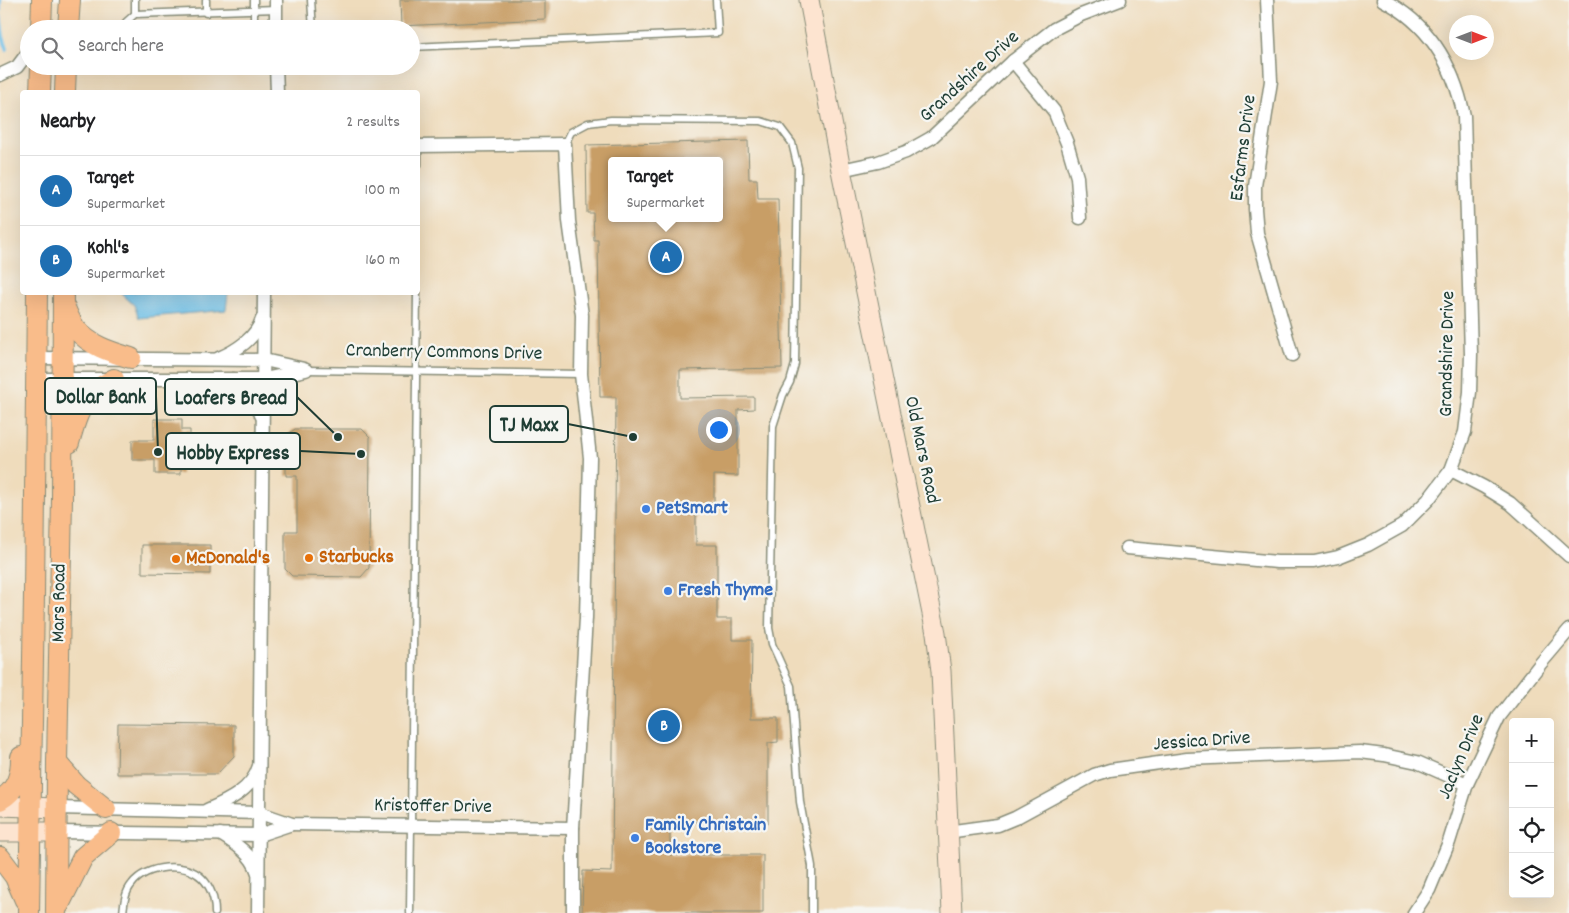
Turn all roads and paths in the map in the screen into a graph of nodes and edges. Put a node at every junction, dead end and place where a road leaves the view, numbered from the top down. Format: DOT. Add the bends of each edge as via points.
graph roads {
  1 [pos="70,0"];
  2 [pos="134,0"];
  3 [pos="206,0"];
  4 [pos="254,0"];
  5 [pos="311,0"];
  6 [pos="716,0"];
  7 [pos="809,0"];
  8 [pos="1120,0"];
  9 [pos="1267,0"];
  10 [pos="1383,0"];
  11 [pos="42,3"];
  12 [pos="276,5"];
  13 [pos="254,10"];
  14 [pos="206,12"];
  15 [pos="135,14"];
  16 [pos="38,20"];
  17 [pos="42,20"];
  18 [pos="69,20"];
  19 [pos="128,20"];
  20 [pos="254,20"];
  21 [pos="276,20"];
  22 [pos="312,20"];
  23 [pos="420,47"];
  24 [pos="1013,61"];
  25 [pos="20,63"];
  26 [pos="0,75"];
  27 [pos="41,75"];
  28 [pos="66,75"];
  29 [pos="276,75"];
  30 [pos="40,90"];
  31 [pos="65,90"];
  32 [pos="277,90"];
  33 [pos="565,144"];
  34 [pos="420,146"];
  35 [pos="841,170"];
  36 [pos="1080,218"];
  37 [pos="36,295"];
  38 [pos="264,295"];
  39 [pos="417,295"];
  40 [pos="63,298"];
  41 [pos="264,315"];
  42 [pos="1292,354"];
  43 [pos="36,358"];
  44 [pos="131,358"];
  45 [pos="64,359"];
  46 [pos="216,359"];
  47 [pos="264,360"];
  48 [pos="306,370"];
  49 [pos="416,372"];
  50 [pos="581,374"];
  51 [pos="36,379"];
  52 [pos="63,379"];
  53 [pos="114,379"];
  54 [pos="233,379"];
  55 [pos="264,379"];
  56 [pos="263,422"];
  57 [pos="63,461"];
  58 [pos="1452,470"];
  59 [pos="1127,548"];
  60 [pos="1569,556"];
  61 [pos="34,595"];
  62 [pos="1569,630"];
  63 [pos="260,762"];
  64 [pos="57,763"];
  65 [pos="1467,784"];
  66 [pos="0,800"];
  67 [pos="0,806"];
  68 [pos="30,807"];
  69 [pos="57,808"];
  70 [pos="106,809"];
  71 [pos="204,812"];
  72 [pos="260,813"];
  73 [pos="292,824"];
  74 [pos="412,826"];
  75 [pos="573,828"];
  76 [pos="0,832"];
  77 [pos="29,832"];
  78 [pos="57,832"];
  79 [pos="947,832"];
  80 [pos="111,833"];
  81 [pos="220,834"];
  82 [pos="259,835"];
  83 [pos="0,857"];
  84 [pos="258,877"];
  85 [pos="29,911"];
  86 [pos="56,912"];
  87 [pos="123,913"];
  88 [pos="215,913"];
  89 [pos="258,913"];
  90 [pos="410,913"];
  91 [pos="573,913"];
  92 [pos="812,913"];
  93 [pos="952,913"];
  94 [pos="1414,913"];
  1 -- 18 [label="main road"];
  2 -- 15 [label="lane"];
  3 -- 14 [label="lane"];
  4 -- 13 [label="lane"];
  5 -- 22 [label="lane"];
  6 -- 23 [label="lane" via="718,33"];
  7 -- 35 [label="street, Old Mars Road"];
  8 -- 24 [label="street, Grandshire Drive" via="1054,29"];
  9 -- 42 [label="street, Esfarms Drive" via="1271,81 1255,186 1255,209 1257,233"];
  10 -- 58 [label="street, Grandshire Drive" via="1410,18 1432,40 1459,91 1464,116 1470,392 1465,432"];
  11 -- 16 [label="street"];
  11 -- 17 [label="main road"];
  12 -- 13 [label="lane"];
  12 -- 21 [label="street"];
  13 -- 14 [label="lane"];
  13 -- 20 [label="lane"];
  14 -- 15 [label="lane"];
  15 -- 19 [label="lane"];
  24 -- 35 [label="street, Grandshire Drive" via="931,138 878,162"];
  24 -- 36 [label="street" via="1054,111 1077,177"];
  25 -- 26 [label="street"];
  27 -- 30 [label="main road"];
  28 -- 31 [label="main road"];
  29 -- 32 [label="street"];
  33 -- 34 [label="street"];
  33 -- 50 [label="street" via="569,221 582,314"];
  33 -- 92 [label="lane" via="572,132 588,123 611,120 761,120 780,127 792,143 798,168 796,364 773,426 769,628 772,644 791,686 800,802 812,866"];
  35 -- 79 [label="street, Old Mars Road" via="936,633 941,671"];
  37 -- 43 [label="main road, Mars Road"];
  38 -- 41 [label="street"];
  39 -- 49 [label="lane"];
  40 -- 44 [label="main road" via="75,328 86,339 106,351"];
  40 -- 45 [label="main road, Mars Road"];
  41 -- 46 [label="street" via="247,342"];
  41 -- 47 [label="street"];
  43 -- 45 [label="street, Cranberry Commons Drive"];
  43 -- 51 [label="main road, Mars Road"];
  44 -- 45 [label="street, Cranberry Commons Drive"];
  44 -- 46 [label="street, Cranberry Commons Drive"];
  45 -- 52 [label="main road, Mars Road"];
  46 -- 47 [label="street, Cranberry Commons Drive"];
  47 -- 48 [label="street, Cranberry Commons Drive"];
  47 -- 55 [label="street"];
  48 -- 49 [label="lane, Cranberry Commons Drive"];
  48 -- 55 [label="street, Cranberry Commons Drive"];
  49 -- 50 [label="lane, Cranberry Commons Drive"];
  49 -- 74 [label="lane"];
  50 -- 75 [label="street" via="590,458 590,497"];
  51 -- 52 [label="street, Cranberry Commons Drive"];
  51 -- 61 [label="main road, Mars Road"];
  52 -- 53 [label="street, Cranberry Commons Drive"];
  52 -- 57 [label="main road, Mars Road"];
  53 -- 54 [label="street, Cranberry Commons Drive"];
  53 -- 57 [label="main road" via="86,400"];
  54 -- 55 [label="street, Cranberry Commons Drive"];
  54 -- 56 [label="street" via="252,396"];
  55 -- 56 [label="street"];
  56 -- 63 [label="street"];
  57 -- 64 [label="main road, Mars Road"];
  58 -- 59 [label="street, Grandshire Drive" via="1402,526 1338,557 1314,562 1277,562"];
  58 -- 60 [label="street" via="1510,503"];
  61 -- 66 [label="main road" via="23,686 21,770 14,788"];
  61 -- 68 [label="main road, Mars Road"];
  62 -- 65 [label="street, Jaclyn Drive" via="1499,717"];
  63 -- 71 [label="street" via="257,773 243,790"];
  63 -- 72 [label="street"];
  64 -- 69 [label="main road, Mars Road"];
  64 -- 70 [label="main road"];
  65 -- 79 [label="street, Jessica Drive" via="1417,762 1360,752 1187,759 1110,770 998,825"];
  65 -- 94 [label="street, Jaclyn Drive" via="1449,842 1429,890"];
  67 -- 68 [label="street"];
  68 -- 69 [label="street"];
  68 -- 77 [label="main road, Mars Road"];
  69 -- 70 [label="street, Kristoffer Drive"];
  69 -- 78 [label="main road, Mars Road"];
  70 -- 71 [label="street, Kristoffer Drive"];
  71 -- 72 [label="street, Kristoffer Drive"];
  72 -- 73 [label="street, Kristoffer Drive"];
  72 -- 82 [label="street"];
  73 -- 74 [label="street, Kristoffer Drive"];
  73 -- 82 [label="street, Kristoffer Drive"];
  74 -- 75 [label="street, Kristoffer Drive"];
  74 -- 90 [label="lane"];
  75 -- 91 [label="street"];
  76 -- 77 [label="street"];
  77 -- 78 [label="street"];
  77 -- 85 [label="main road, Mars Road"];
  78 -- 80 [label="street, Kristoffer Drive"];
  78 -- 86 [label="main road, Mars Road"];
  79 -- 93 [label="street, Old Mars Road"];
  80 -- 81 [label="street, Kristoffer Drive"];
  80 -- 86 [label="main road" via="83,857"];
  81 -- 82 [label="street, Kristoffer Drive"];
  81 -- 84 [label="street" via="246,853"];
  82 -- 84 [label="street"];
  83 -- 85 [label="main road" via="15,877"];
  84 -- 89 [label="street"];
  87 -- 88 [label="lane" via="126,893 132,882 158,868 184,868 201,877 211,888"];
}
